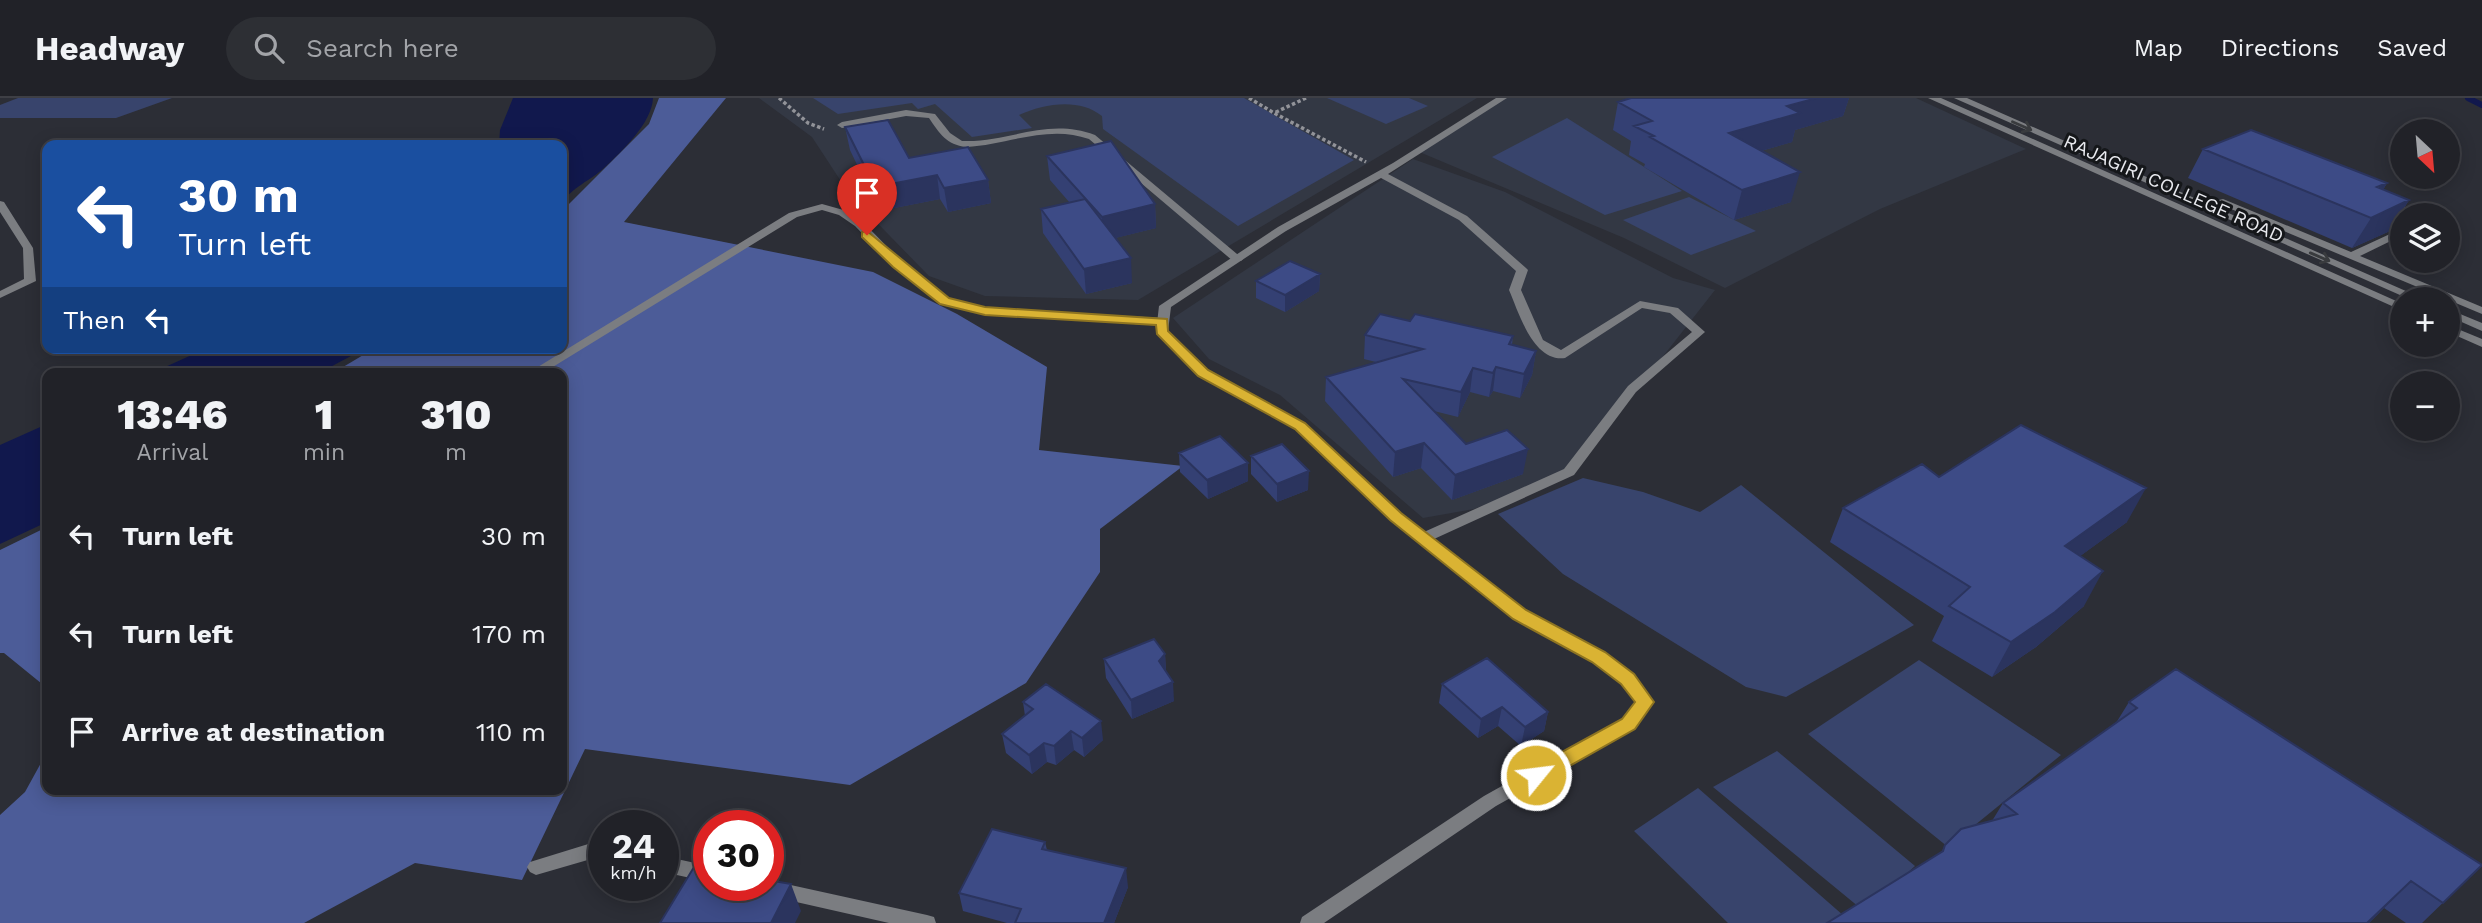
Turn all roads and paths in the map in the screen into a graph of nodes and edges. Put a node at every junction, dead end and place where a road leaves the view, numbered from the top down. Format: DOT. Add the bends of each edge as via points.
graph roads {
  1 [pos="779,98"];
  2 [pos="1249,98"];
  3 [pos="1306,98"];
  4 [pos="1502,98"];
  5 [pos="1933,98"];
  6 [pos="1959,98"];
  7 [pos="1274,113"];
  8 [pos="842,125"];
  9 [pos="1376,169"];
  10 [pos="2381,201"];
  11 [pos="2223,202"];
  12 [pos="0,204"];
  13 [pos="2390,204"];
  14 [pos="2390,237"];
  15 [pos="2351,256"];
  16 [pos="1237,259"];
  17 [pos="2391,287"];
  18 [pos="0,295"];
  19 [pos="2390,302"];
  20 [pos="2482,311"];
  21 [pos="2460,317"];
  22 [pos="1163,322"];
  23 [pos="2482,327"];
  24 [pos="2460,333"];
  25 [pos="2482,343"];
  26 [pos="567,353"];
  27 [pos="565,354"];
  28 [pos="542,368"];
  29 [pos="1423,538"];
  30 [pos="588,852"];
  31 [pos="536,867"];
  32 [pos="784,891"];
  33 [pos="927,923"];
  34 [pos="1309,923"];
  1 -- 8 [label="path" via="808,123 823,129"];
  2 -- 7 [label="path"];
  3 -- 7 [label="path"];
  4 -- 9 [label="street"];
  5 -- 19 [label="street, RAJAGIRI COLLEGE ROAD"];
  6 -- 17 [label="street, RAJAGIRI COLLEGE ROAD, one-way"];
  7 -- 9 [label="path"];
  8 -- 16 [label="street" via="906,113 932,116 945,134 959,143 1077,130 1092,137"];
  9 -- 16 [label="street"];
  9 -- 29 [label="street" via="1463,218 1522,270 1515,290 1538,342 1561,355 1640,304 1674,310 1699,332 1632,389 1569,472"];
  10 -- 13 [label="street"];
  11 -- 15 [label="street"];
  12 -- 18 [label="street" via="28,247 30,281"];
  14 -- 15 [label="street"];
  15 -- 20 [label="street"];
  16 -- 22 [label="street" via="1165,306"];
  21 -- 23 [label="street"];
  22 -- 26 [label="street" via="985,311 944,301 859,224 822,207 787,219"];
  22 -- 29 [label="street" via="1161,332 1203,373 1300,426"];
  24 -- 25 [label="street"];
  27 -- 28 [label="street"];
  29 -- 34 [label="street" via="1520,614 1598,657 1627,679 1645,702 1628,724 1490,801"];
  30 -- 31 [label="street"];
  32 -- 33 [label="street"];
}
